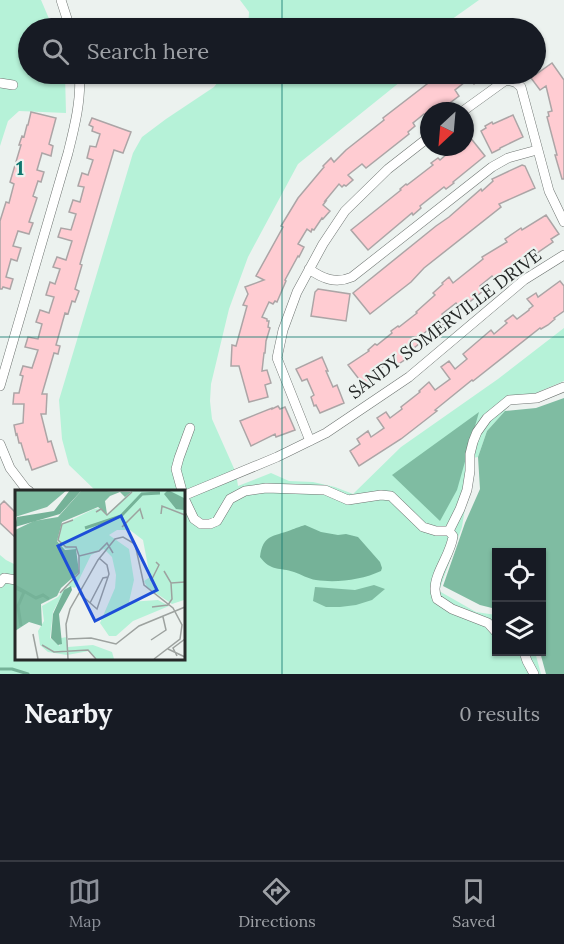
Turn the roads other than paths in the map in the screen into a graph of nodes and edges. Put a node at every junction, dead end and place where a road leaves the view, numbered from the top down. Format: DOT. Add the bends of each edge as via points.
graph roads {
  1 [pos="61,0"];
  2 [pos="67,18"];
  3 [pos="0,83"];
  4 [pos="80,84"];
  5 [pos="499,84"];
  6 [pos="516,84"];
  7 [pos="13,85"];
  8 [pos="474,103"];
  9 [pos="420,144"];
  10 [pos="537,150"];
  11 [pos="564,222"];
  12 [pos="564,255"];
  13 [pos="309,269"];
  14 [pos="0,386"];
  15 [pos="564,387"];
  16 [pos="190,428"];
  17 [pos="310,441"];
  18 [pos="0,444"];
  19 [pos="28,490"];
  20 [pos="182,490"];
  21 [pos="184,496"];
  22 [pos="184,498"];
  23 [pos="449,531"];
  24 [pos="15,580"];
  25 [pos="0,583"];
  26 [pos="492,628"];
  27 [pos="526,656"];
  28 [pos="534,674"];
  1 -- 2 [label="street"];
  3 -- 7 [label="street"];
  4 -- 14 [label="street" via="68,153"];
  5 -- 8 [label="street"];
  6 -- 10 [label="street" via="522,90"];
  9 -- 13 [label="street" via="345,211"];
  10 -- 11 [label="street" via="549,191"];
  10 -- 13 [label="street" via="492,166 352,278 332,281"];
  12 -- 17 [label="street, SANDY SOMERVILLE DRIVE" via="524,280 409,377"];
  13 -- 17 [label="street" via="283,330 277,358"];
  15 -- 23 [label="street" via="537,398 509,400 487,418 473,442 467,490"];
  16 -- 20 [label="street" via="176,469"];
  17 -- 21 [label="street, SANDY SOMERVILLE DRIVE"];
  18 -- 19 [label="street" via="10,468"];
  22 -- 23 [label="street" via="194,519 210,524 217,521 230,499 245,491 325,490 348,500 391,496 423,527"];
  23 -- 26 [label="street" via="452,544 434,588 436,599 488,622"];
  24 -- 25 [label="street" via="4,578"];
  27 -- 28 [label="street"];
}
